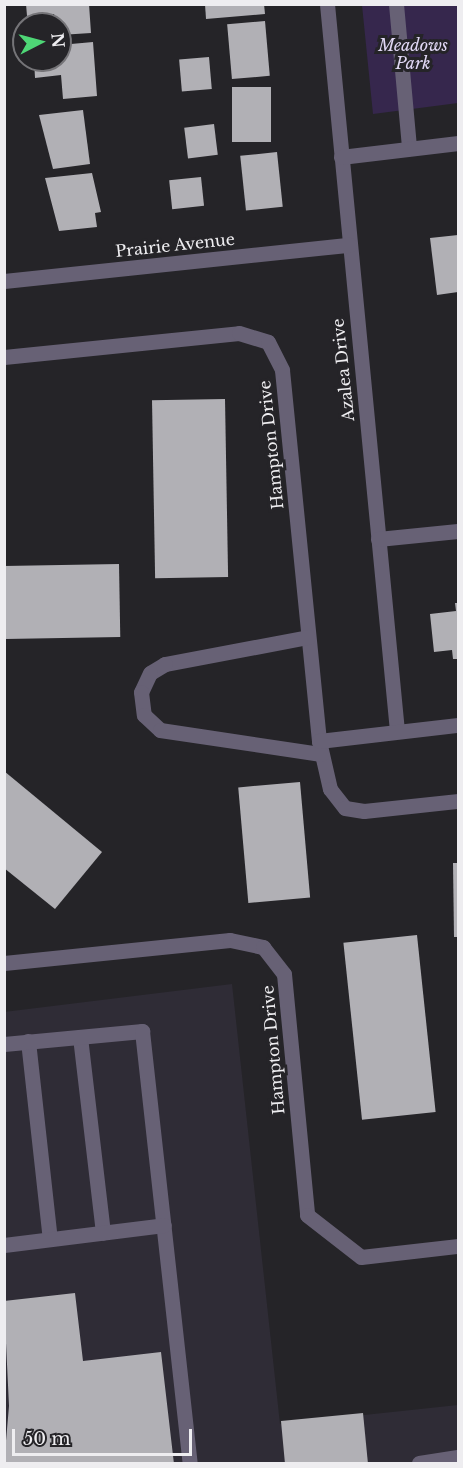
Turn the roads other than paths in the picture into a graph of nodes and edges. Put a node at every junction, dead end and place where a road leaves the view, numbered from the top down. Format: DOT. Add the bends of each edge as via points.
graph roads {
  1 [pos="327,4"];
  2 [pos="396,4"];
  3 [pos="459,143"];
  4 [pos="409,148"];
  5 [pos="341,157"];
  6 [pos="349,245"];
  7 [pos="4,281"];
  8 [pos="4,357"];
  9 [pos="459,531"];
  10 [pos="378,539"];
  11 [pos="308,637"];
  12 [pos="459,725"];
  13 [pos="397,731"];
  14 [pos="320,747"];
  15 [pos="459,801"];
  16 [pos="4,963"];
  17 [pos="80,1037"];
  18 [pos="28,1041"];
  19 [pos="4,1044"];
  20 [pos="164,1225"];
  21 [pos="103,1233"];
  22 [pos="50,1239"];
  23 [pos="4,1245"];
  24 [pos="459,1246"];
  25 [pos="459,1457"];
  26 [pos="419,1462"];
  27 [pos="190,1464"];
  1 -- 5 [label="street, Azalea Drive"];
  2 -- 4 [label="street"];
  3 -- 4 [label="street"];
  4 -- 5 [label="street"];
  5 -- 6 [label="street, Azalea Drive"];
  6 -- 7 [label="street, Prairie Avenue"];
  6 -- 10 [label="street, Azalea Drive"];
  8 -- 11 [label="street, Hampton Drive" via="239,333 268,342 282,370"];
  9 -- 10 [label="street"];
  10 -- 13 [label="street, Azalea Drive"];
  11 -- 14 [label="street, Hampton Drive"];
  11 -- 14 [label="street" via="165,664 150,673 141,692 144,715 160,730"];
  12 -- 13 [label="street"];
  13 -- 14 [label="street"];
  14 -- 15 [label="street, Hampton Drive" via="330,789 345,808 364,811"];
  16 -- 24 [label="street, Hampton Drive" via="230,940 263,947 284,974 307,1215 361,1257"];
  17 -- 18 [label="street"];
  17 -- 20 [label="street" via="142,1031"];
  17 -- 21 [label="street"];
  18 -- 19 [label="street"];
  18 -- 22 [label="street"];
  20 -- 21 [label="street"];
  20 -- 27 [label="street"];
  21 -- 22 [label="street"];
  22 -- 23 [label="street"];
  25 -- 26 [label="street"];
}
